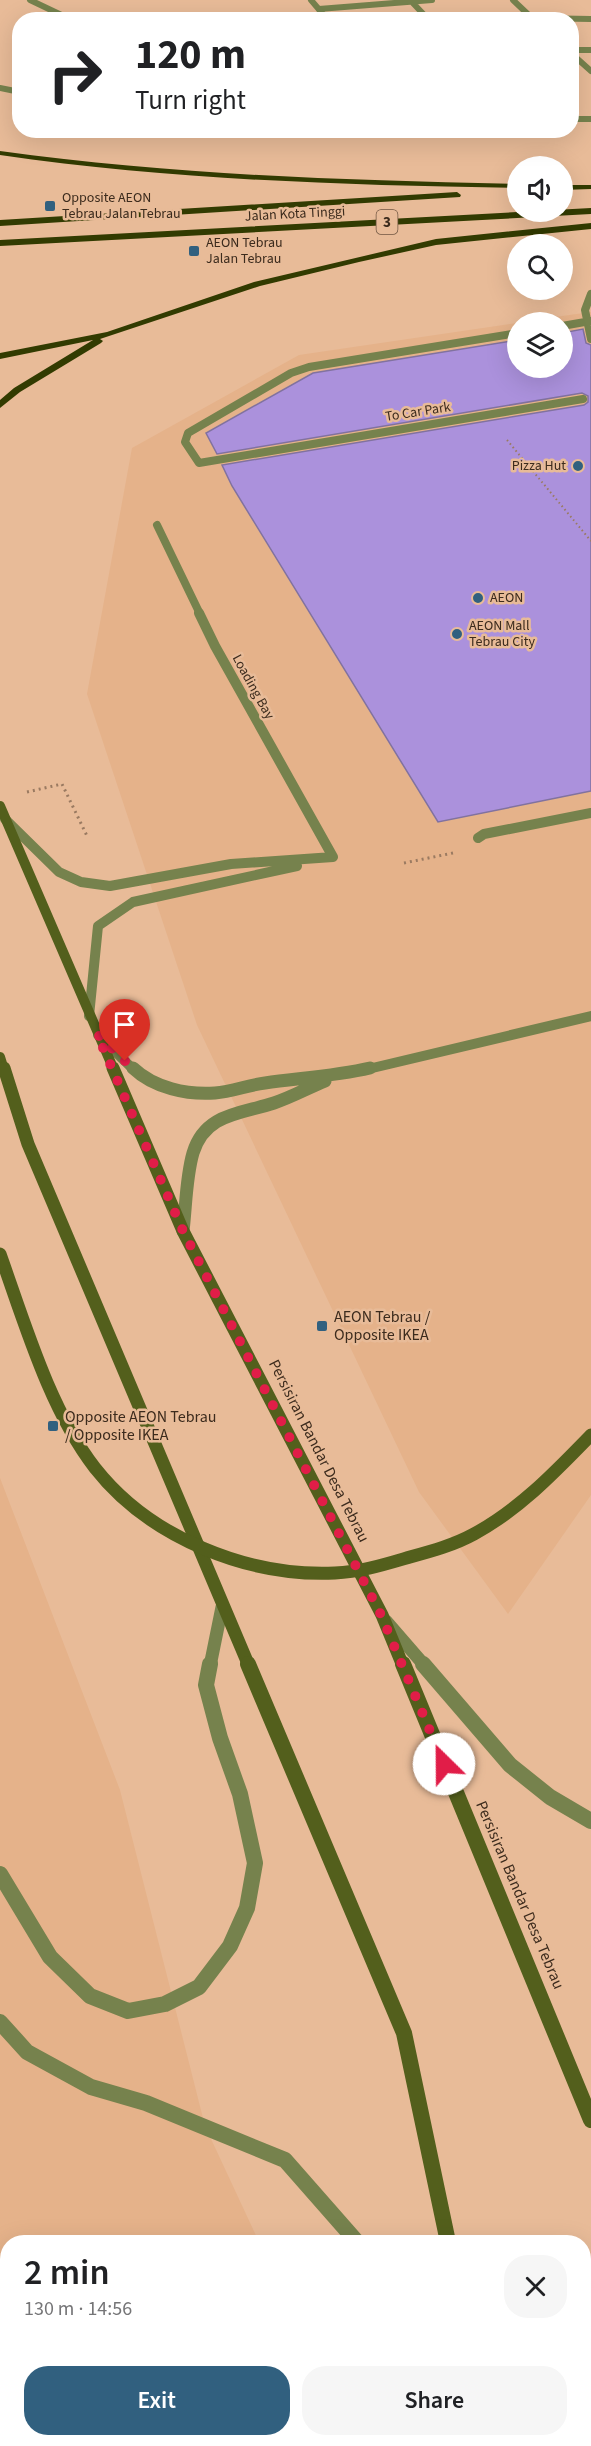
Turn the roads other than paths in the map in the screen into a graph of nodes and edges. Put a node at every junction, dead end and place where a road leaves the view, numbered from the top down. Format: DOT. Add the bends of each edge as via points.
graph roads {
  1 [pos="30,0"];
  2 [pos="311,0"];
  3 [pos="432,0"];
  4 [pos="513,0"];
  5 [pos="411,1"];
  6 [pos="319,9"];
  7 [pos="55,12"];
  8 [pos="321,12"];
  9 [pos="421,12"];
  10 [pos="526,12"];
  11 [pos="579,59"];
  12 [pos="591,71"];
  13 [pos="0,153"];
  14 [pos="55,161"];
  15 [pos="0,162"];
  16 [pos="507,186"];
  17 [pos="591,187"];
  18 [pos="573,188"];
  19 [pos="507,192"];
  20 [pos="591,211"];
  21 [pos="0,224"];
  22 [pos="591,226"];
  23 [pos="0,243"];
  24 [pos="591,294"];
  25 [pos="588,322"];
  26 [pos="573,324"];
  27 [pos="109,334"];
  28 [pos="507,335"];
  29 [pos="591,339"];
  30 [pos="0,356"];
  31 [pos="583,399"];
  32 [pos="0,405"];
  33 [pos="157,525"];
  34 [pos="3,813"];
  35 [pos="591,813"];
  36 [pos="478,838"];
  37 [pos="333,857"];
  38 [pos="89,1016"];
  39 [pos="591,1016"];
  40 [pos="97,1034"];
  41 [pos="0,1057"];
  42 [pos="337,1076"];
  43 [pos="183,1231"];
  44 [pos="0,1254"];
  45 [pos="591,1435"];
  46 [pos="222,1607"];
  47 [pos="381,1615"];
  48 [pos="591,1821"];
  49 [pos="0,1874"];
  50 [pos="0,2022"];
  51 [pos="591,2120"];
  52 [pos="351,2235"];
  53 [pos="447,2235"];
  1 -- 7 [label="street"];
  2 -- 6 [label="street"];
  3 -- 5 [label="street"];
  4 -- 10 [label="street"];
  5 -- 6 [label="street"];
  5 -- 9 [label="street"];
  6 -- 8 [label="street"];
  11 -- 12 [label="street"];
  13 -- 14 [label="highway"];
  14 -- 15 [label="highway"];
  14 -- 16 [label="highway" via="292,182"];
  17 -- 18 [label="highway"];
  19 -- 21 [label="highway, Jalan Kota Tinggi / 3"];
  20 -- 23 [label="highway, Jalan Kota Tinggi / 3"];
  22 -- 27 [label="highway" via="436,242 359,258 257,284"];
  24 -- 25 [label="street" via="585,303"];
  25 -- 26 [label="street"];
  25 -- 29 [label="street"];
  27 -- 30 [label="highway"];
  27 -- 32 [label="highway" via="17,390"];
  28 -- 31 [label="street, To Car Park" via="291,373 188,433 185,442 199,463"];
  33 -- 37 [label="street, Loading Bay" via="214,646"];
  34 -- 37 [label="street" via="59,872 81,882 110,886 231,864"];
  34 -- 38 [label="main road, Persisiran Bandar Desa Tebrau"];
  35 -- 36 [label="street"];
  37 -- 38 [label="street" via="133,902 120,909 99,927"];
  38 -- 40 [label="main road, Persisiran Bandar Desa Tebrau"];
  39 -- 42 [label="street"];
  40 -- 42 [label="street" via="139,1074 175,1090 215,1093 265,1083"];
  40 -- 43 [label="main road, Persisiran Bandar Desa Tebrau"];
  41 -- 46 [label="main road" via="28,1144"];
  42 -- 43 [label="street" via="275,1103 225,1116 212,1125 193,1154"];
  43 -- 47 [label="main road, Persisiran Bandar Desa Tebrau"];
  44 -- 45 [label="main road, bridge" via="58,1410 102,1476 127,1502 158,1525 234,1559 276,1570 336,1573 433,1550 471,1536 520,1505"];
  46 -- 49 [label="street" via="206,1685 240,1794 255,1863 247,1908 230,1946 199,1987 165,2004 128,2011 90,1996 50,1957"];
  46 -- 53 [label="main road" via="404,2033"];
  47 -- 48 [label="street" via="510,1765 550,1797"];
  47 -- 51 [label="main road, Persisiran Bandar Desa Tebrau"];
  50 -- 52 [label="street" via="27,2052 91,2087 146,2103 285,2160"];
}
